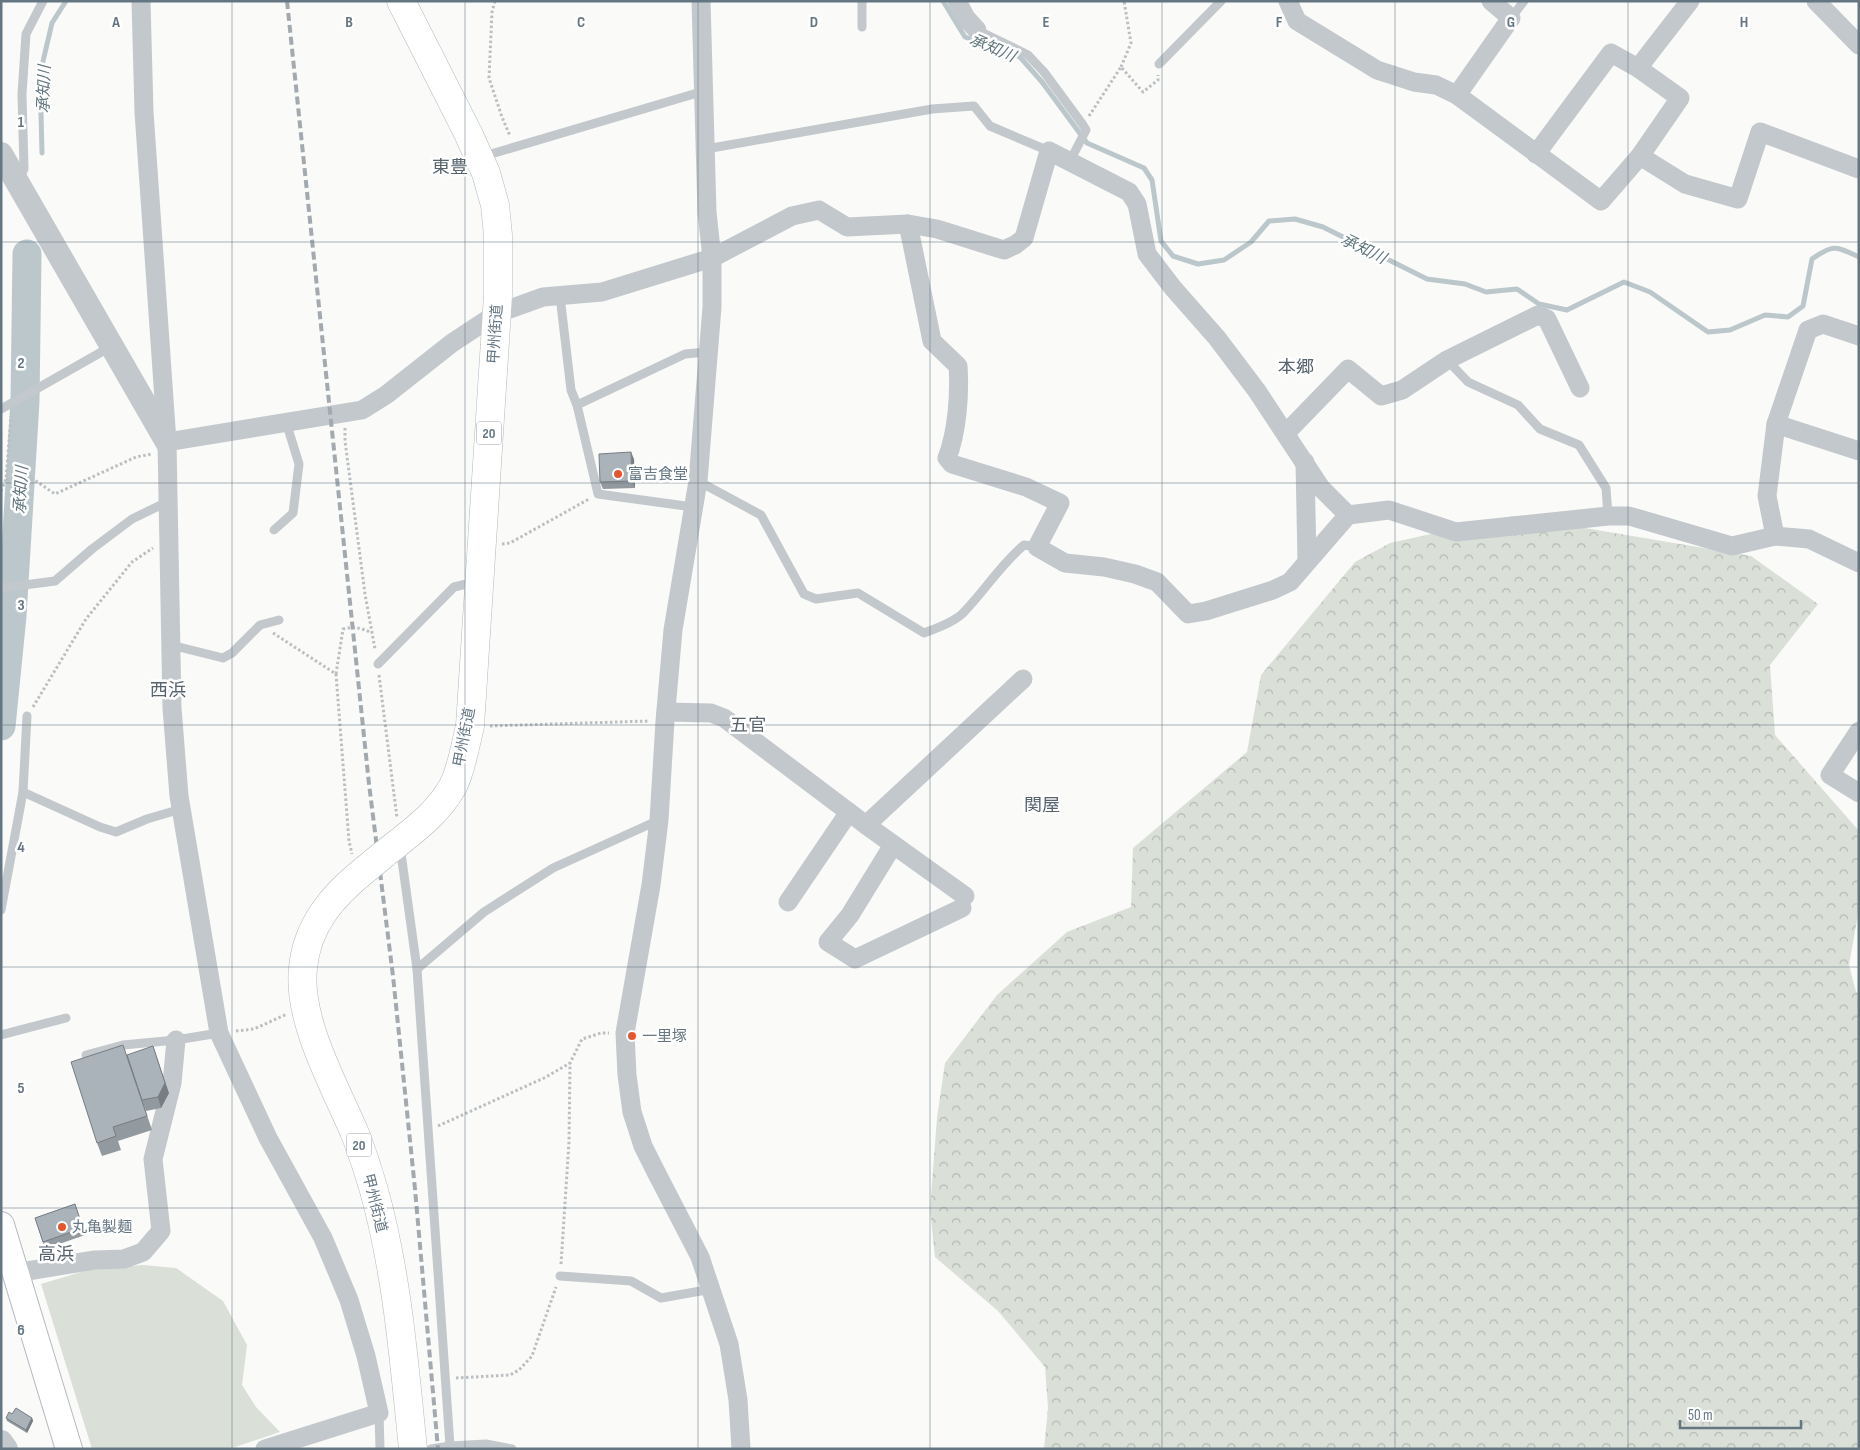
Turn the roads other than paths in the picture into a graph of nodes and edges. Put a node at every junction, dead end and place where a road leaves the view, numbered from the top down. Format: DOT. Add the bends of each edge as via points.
graph roads {
  1 [pos="43,1"];
  2 [pos="141,1"];
  3 [pos="401,1"];
  4 [pos="700,1"];
  5 [pos="862,1"];
  6 [pos="958,1"];
  7 [pos="1221,1"];
  8 [pos="1288,1"];
  9 [pos="1492,1"];
  10 [pos="1524,1"];
  11 [pos="1690,1"];
  12 [pos="1816,1"];
  13 [pos="1511,18"];
  14 [pos="862,27"];
  15 [pos="977,30"];
  16 [pos="1859,45"];
  17 [pos="1159,64"];
  18 [pos="1638,68"];
  19 [pos="704,91"];
  20 [pos="1457,95"];
  21 [pos="706,149"];
  22 [pos="1049,152"];
  23 [pos="1,154"];
  24 [pos="1536,154"];
  25 [pos="1640,156"];
  26 [pos="479,158"];
  27 [pos="1070,161"];
  28 [pos="1859,169"];
  29 [pos="10,187"];
  30 [pos="908,224"];
  31 [pos="712,258"];
  32 [pos="560,296"];
  33 [pos="496,314"];
  34 [pos="1859,336"];
  35 [pos="112,346"];
  36 [pos="708,352"];
  37 [pos="1447,360"];
  38 [pos="1580,388"];
  39 [pos="577,405"];
  40 [pos="1,410"];
  41 [pos="286,422"];
  42 [pos="1776,424"];
  43 [pos="1286,433"];
  44 [pos="168,447"];
  45 [pos="1859,451"];
  46 [pos="1305,462"];
  47 [pos="698,480"];
  48 [pos="169,501"];
  49 [pos="693,507"];
  50 [pos="1348,515"];
  51 [pos="1608,516"];
  52 [pos="274,530"];
  53 [pos="1775,536"];
  54 [pos="1037,547"];
  55 [pos="1307,562"];
  56 [pos="1859,563"];
  57 [pos="480,581"];
  58 [pos="2,588"];
  59 [pos="279,620"];
  60 [pos="171,645"];
  61 [pos="378,664"];
  62 [pos="1022,679"];
  63 [pos="27,716"];
  64 [pos="666,716"];
  65 [pos="1859,730"];
  66 [pos="23,792"];
  67 [pos="1859,793"];
  68 [pos="182,809"];
  69 [pos="849,812"];
  70 [pos="659,820"];
  71 [pos="866,825"];
  72 [pos="893,845"];
  73 [pos="383,855"];
  74 [pos="788,902"];
  75 [pos="1,910"];
  76 [pos="417,969"];
  77 [pos="66,1018"];
  78 [pos="219,1033"];
  79 [pos="1,1035"];
  80 [pos="176,1040"];
  81 [pos="86,1055"];
  82 [pos="1,1225"];
  83 [pos="15,1273"];
  84 [pos="560,1276"];
  85 [pos="712,1289"];
  86 [pos="379,1413"];
  87 [pos="1,1442"];
  88 [pos="450,1446"];
  89 [pos="6,1449"];
  90 [pos="69,1449"];
  91 [pos="265,1449"];
  92 [pos="380,1449"];
  93 [pos="412,1449"];
  94 [pos="431,1449"];
  95 [pos="512,1449"];
  96 [pos="741,1449"];
  1 -- 29 [label="lane" via="26,34 22,94 24,169"];
  2 -- 44 [label="street" via="144,112"];
  3 -- 26 [label="highway, 甲州街道 / 20"];
  4 -- 19 [label="street"];
  5 -- 14 [label="lane"];
  6 -- 15 [label="street" via="966,18"];
  7 -- 17 [label="lane"];
  8 -- 20 [label="street" via="1297,20 1377,70 1414,82 1436,85"];
  9 -- 13 [label="street"];
  10 -- 13 [label="lane"];
  11 -- 18 [label="street"];
  12 -- 16 [label="street"];
  13 -- 20 [label="street"];
  15 -- 27 [label="lane" via="1028,55 1083,125 1086,130"];
  18 -- 24 [label="street" via="1611,53"];
  18 -- 25 [label="street" via="1680,98"];
  19 -- 21 [label="street"];
  19 -- 26 [label="lane"];
  20 -- 24 [label="street"];
  21 -- 22 [label="lane" via="932,109 974,106 990,126"];
  21 -- 31 [label="street"];
  22 -- 27 [label="street"];
  22 -- 30 [label="street" via="1024,238 1015,245 1004,250 937,229"];
  23 -- 29 [label="street"];
  24 -- 25 [label="street" via="1601,201"];
  25 -- 28 [label="street" via="1685,184 1738,199 1760,132"];
  26 -- 33 [label="highway, 甲州街道 / 20" via="488,181 496,220"];
  27 -- 43 [label="street" via="1129,192 1137,204 1147,254 1217,338"];
  29 -- 35 [label="street"];
  30 -- 31 [label="street" via="847,226 819,210 792,216"];
  30 -- 54 [label="street" via="932,341 958,366 952,444 947,458 952,464 1026,487 1060,503"];
  31 -- 32 [label="street" via="602,292"];
  31 -- 36 [label="street"];
  32 -- 33 [label="street" via="543,297"];
  32 -- 39 [label="lane" via="571,390"];
  33 -- 41 [label="street" via="362,410"];
  33 -- 57 [label="highway, 甲州街道 / 20"];
  34 -- 42 [label="street" via="1823,324 1808,330"];
  35 -- 40 [label="lane"];
  35 -- 44 [label="street"];
  36 -- 39 [label="lane" via="685,354"];
  36 -- 47 [label="street"];
  37 -- 38 [label="street" via="1538,315 1547,319"];
  37 -- 43 [label="street" via="1402,390 1381,396 1348,369"];
  37 -- 51 [label="lane" via="1468,382 1518,405 1540,429 1579,445 1606,488"];
  39 -- 49 [label="lane" via="598,494"];
  41 -- 44 [label="street"];
  41 -- 52 [label="lane" via="299,464 293,513"];
  42 -- 45 [label="street"];
  42 -- 53 [label="street" via="1767,496"];
  43 -- 46 [label="street"];
  44 -- 48 [label="street"];
  46 -- 50 [label="street" via="1321,488"];
  46 -- 55 [label="street"];
  47 -- 49 [label="street"];
  47 -- 54 [label="lane" via="761,515 804,594 816,599 858,593 924,634 961,614 1011,555 1024,545"];
  48 -- 58 [label="lane" via="132,519 55,581"];
  48 -- 60 [label="street"];
  49 -- 64 [label="street" via="673,630"];
  50 -- 51 [label="street" via="1389,510 1456,532"];
  50 -- 55 [label="street"];
  51 -- 53 [label="street" via="1629,516 1732,546"];
  53 -- 56 [label="street" via="1809,540"];
  54 -- 55 [label="street" via="1065,563 1104,567 1157,582 1188,614 1206,612 1273,590 1290,582"];
  57 -- 61 [label="lane" via="454,587"];
  57 -- 73 [label="highway, 甲州街道 / 20" via="470,726 463,760 440,805"];
  59 -- 60 [label="lane" via="260,625 232,654 223,658"];
  60 -- 68 [label="street" via="172,708"];
  62 -- 71 [label="street"];
  63 -- 66 [label="lane"];
  64 -- 69 [label="street" via="711,713 724,718"];
  64 -- 70 [label="street"];
  65 -- 67 [label="street" via="1830,775"];
  66 -- 68 [label="lane" via="116,832 147,818"];
  66 -- 75 [label="lane"];
  68 -- 78 [label="street"];
  69 -- 71 [label="street"];
  69 -- 74 [label="street"];
  70 -- 76 [label="lane" via="553,868 484,912"];
  70 -- 85 [label="street" via="625,1034 627,1075 632,1112 640,1137 700,1257"];
  71 -- 72 [label="street"];
  72 -- 72 [label="street" via="964,902 855,959 828,942 850,916"];
  73 -- 76 [label="lane"];
  73 -- 93 [label="highway, 甲州街道 / 20" via="345,886 327,906 314,926 302,970 308,1019 373,1187 394,1292"];
  76 -- 88 [label="lane"];
  77 -- 79 [label="lane"];
  78 -- 80 [label="lane"];
  78 -- 86 [label="street" via="268,1138 322,1238 349,1300"];
  80 -- 81 [label="lane" via="123,1045"];
  80 -- 83 [label="street" via="172,1083 153,1159 161,1230 143,1252 124,1259 95,1260"];
  82 -- 83 [label="main road"];
  83 -- 90 [label="main road"];
  84 -- 85 [label="lane" via="631,1281 661,1298"];
  85 -- 96 [label="street" via="729,1344 738,1400"];
  86 -- 91 [label="street"];
  86 -- 92 [label="lane"];
  87 -- 89 [label="street"];
  88 -- 94 [label="lane"];
  88 -- 95 [label="lane" via="486,1444"];
}
